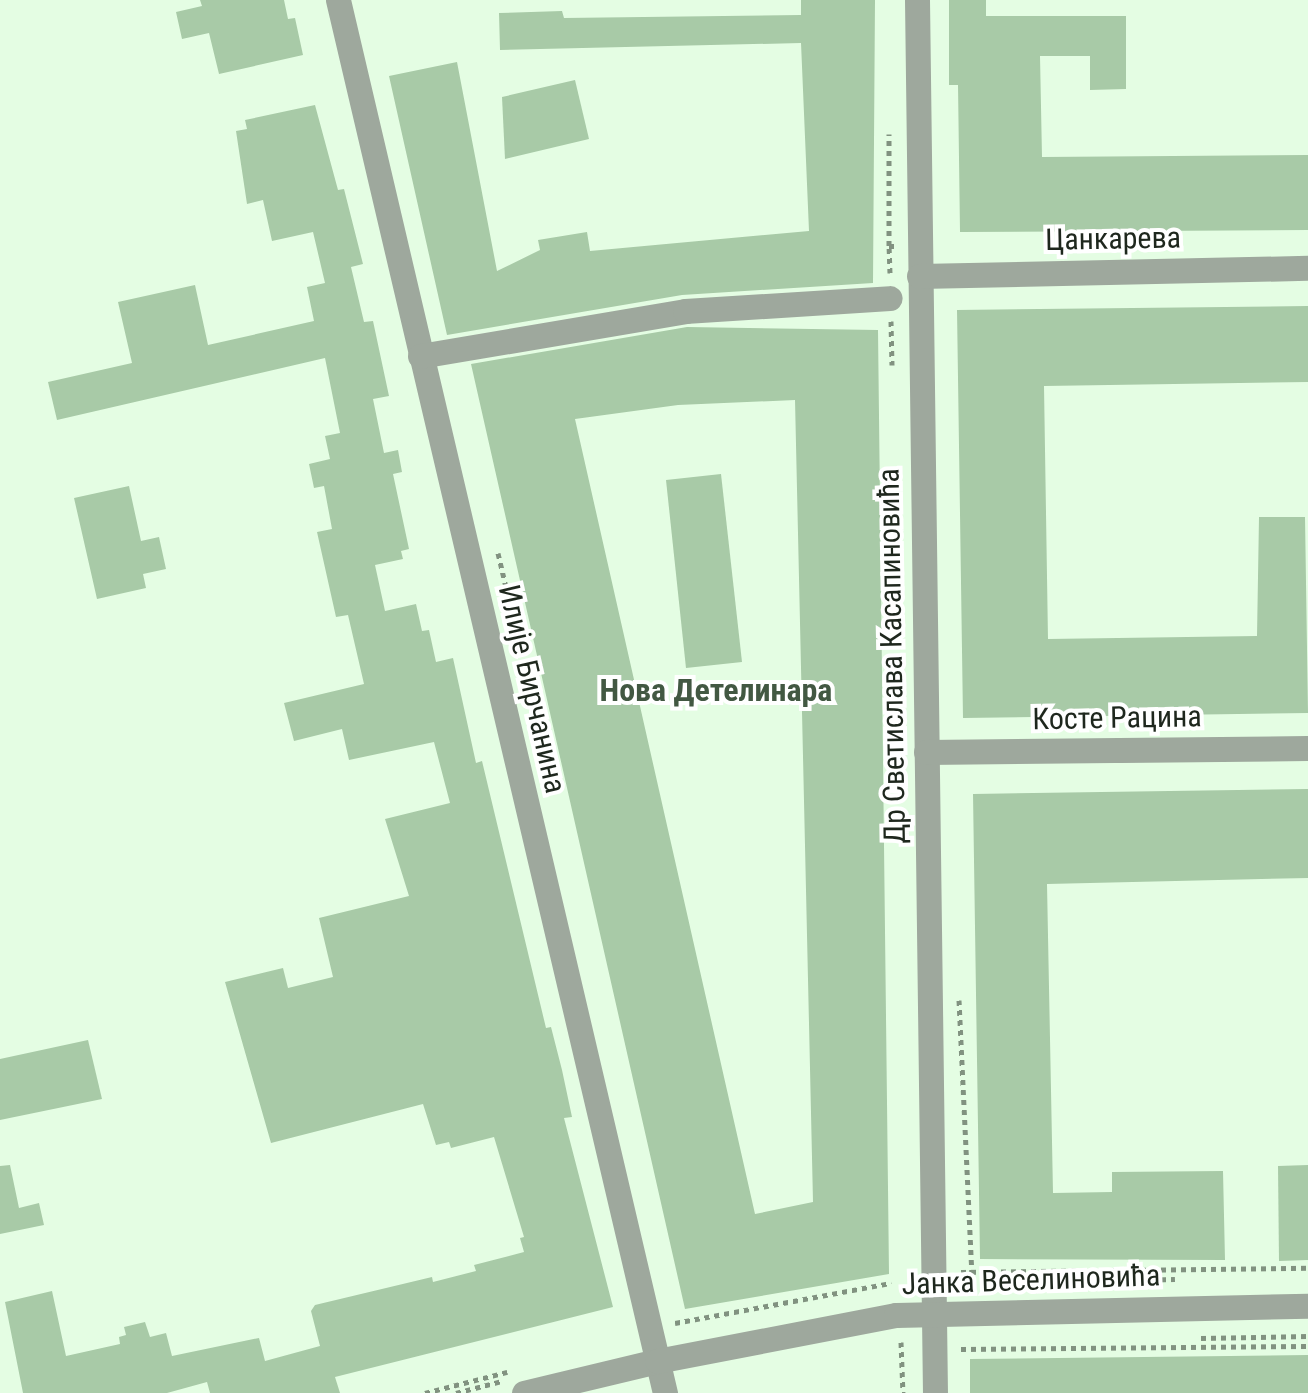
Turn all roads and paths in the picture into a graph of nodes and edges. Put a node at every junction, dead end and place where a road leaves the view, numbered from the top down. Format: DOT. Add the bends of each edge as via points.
graph roads {
  1 [pos="338,0"];
  2 [pos="916,0"];
  3 [pos="1308,268"];
  4 [pos="918,276"];
  5 [pos="890,298"];
  6 [pos="420,356"];
  7 [pos="495,544"];
  8 [pos="1308,748"];
  9 [pos="926,752"];
  10 [pos="545,754"];
  11 [pos="959,998"];
  12 [pos="972,1272"];
  13 [pos="1308,1278"];
  14 [pos="991,1282"];
  15 [pos="891,1284"];
  16 [pos="671,1306"];
  17 [pos="1308,1306"];
  18 [pos="935,1311"];
  19 [pos="657,1361"];
  20 [pos="524,1393"];
  21 [pos="665,1393"];
  22 [pos="935,1393"];
  1 -- 6 [label="street, Илије Бирчанина"];
  2 -- 4 [label="street, Др Светислава Касапиновића"];
  3 -- 4 [label="street, Цанкарева"];
  4 -- 9 [label="street, Др Светислава Касапиновића"];
  5 -- 6 [label="street" via="685,312"];
  6 -- 19 [label="street, Илије Бирчанина"];
  7 -- 10 [label="path"];
  8 -- 9 [label="street, Косте Рацина"];
  9 -- 18 [label="street, Др Светислава Касапиновића"];
  11 -- 12 [label="path"];
  13 -- 14 [label="path"];
  15 -- 16 [label="path" via="675,1325"];
  17 -- 18 [label="street, Јанка Веселиновића"];
  18 -- 19 [label="street, Јанка Веселиновића"];
  18 -- 22 [label="street, Др Светислава Касапиновића"];
  19 -- 20 [label="street, Јанка Веселиновића"];
  19 -- 21 [label="street, Илије Бирчанина"];
}
